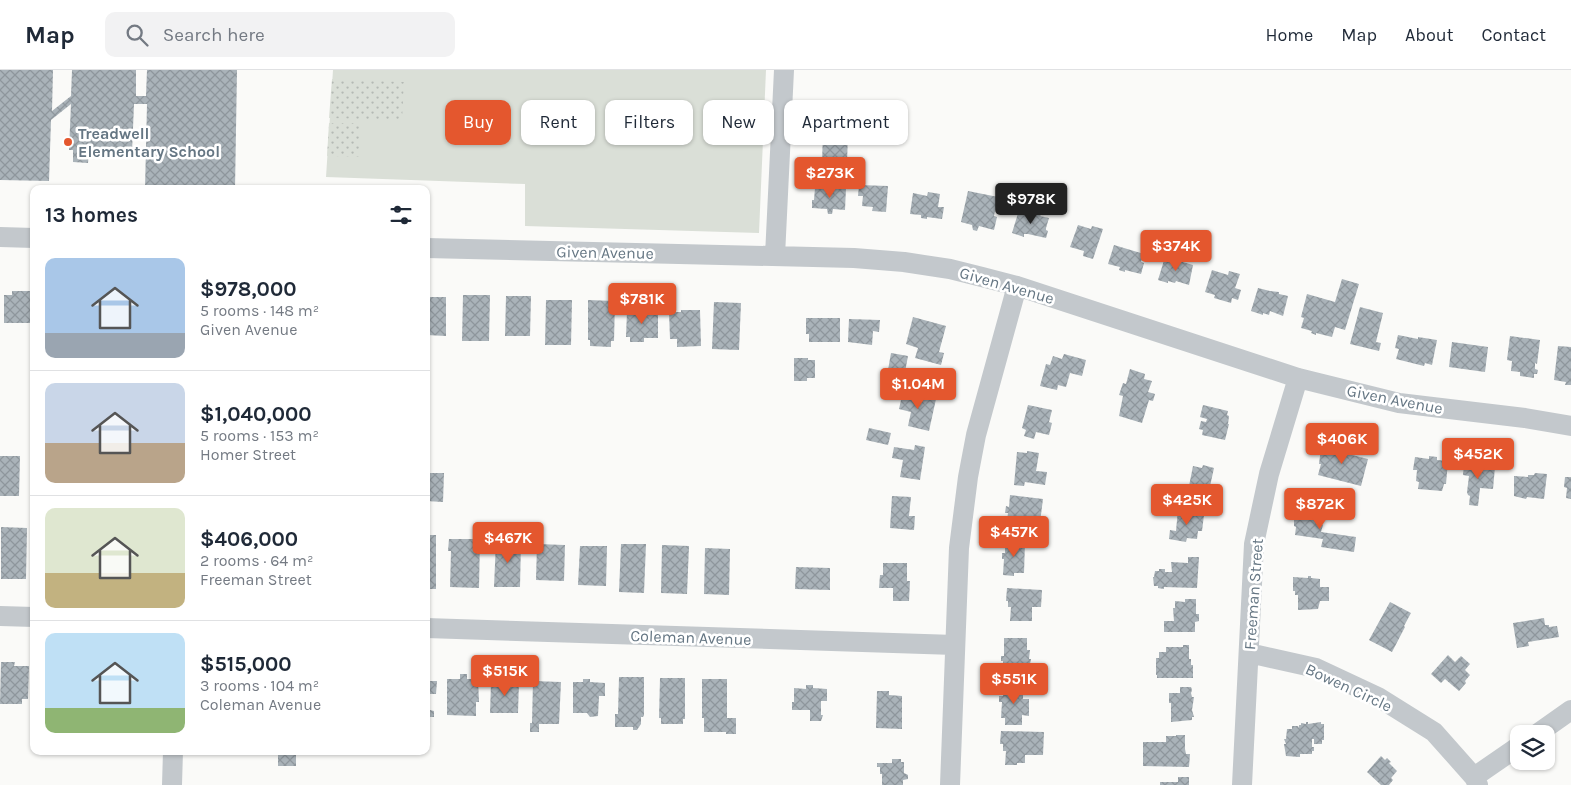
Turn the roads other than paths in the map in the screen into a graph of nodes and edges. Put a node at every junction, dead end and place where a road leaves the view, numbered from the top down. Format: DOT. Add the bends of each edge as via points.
graph roads {
  1 [pos="784,70"];
  2 [pos="0,238"];
  3 [pos="30,238"];
  4 [pos="430,248"];
  5 [pos="776,256"];
  6 [pos="1017,286"];
  7 [pos="1298,378"];
  8 [pos="1571,426"];
  9 [pos="0,616"];
  10 [pos="30,616"];
  11 [pos="430,628"];
  12 [pos="955,645"];
  13 [pos="1249,653"];
  14 [pos="1571,710"];
  15 [pos="1550,725"];
  16 [pos="1510,753"];
  17 [pos="173,755"];
  18 [pos="1476,781"];
  19 [pos="172,785"];
  20 [pos="950,785"];
  21 [pos="1242,785"];
  1 -- 5 [label="street"];
  2 -- 3 [label="street"];
  4 -- 5 [label="street, Given Avenue"];
  5 -- 6 [label="street, Given Avenue" via="904,262 950,269"];
  6 -- 7 [label="street, Given Avenue"];
  6 -- 12 [label="street" via="978,426 968,477 959,548"];
  7 -- 8 [label="street, Given Avenue" via="1399,403"];
  7 -- 13 [label="street, Freeman Street" via="1269,474 1254,544"];
  9 -- 10 [label="street"];
  11 -- 12 [label="street, Coleman Avenue"];
  12 -- 20 [label="street"];
  13 -- 18 [label="street, Bowen Circle" via="1316,668 1378,697 1434,732"];
  13 -- 21 [label="street, Freeman Street"];
  14 -- 15 [label="street"];
  16 -- 18 [label="street"];
  17 -- 19 [label="street"];
}
